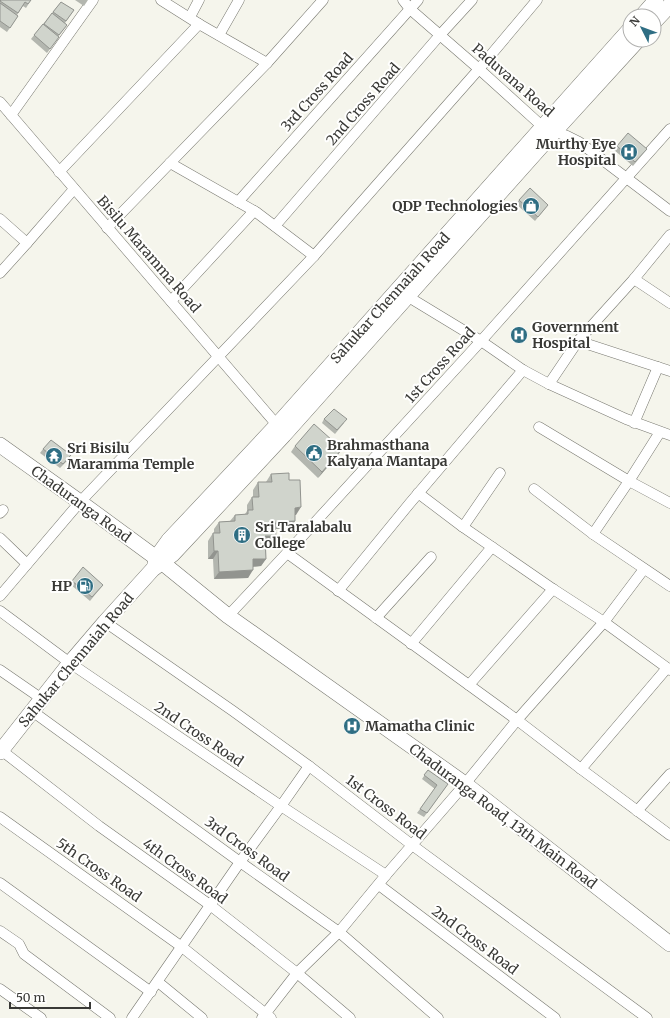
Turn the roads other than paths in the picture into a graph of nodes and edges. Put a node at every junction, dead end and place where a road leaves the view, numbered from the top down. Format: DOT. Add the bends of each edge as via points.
graph roads {
  1 [pos="94,0"];
  2 [pos="161,0"];
  3 [pos="199,0"];
  4 [pos="239,0"];
  5 [pos="323,0"];
  6 [pos="403,0"];
  7 [pos="418,0"];
  8 [pos="472,0"];
  9 [pos="537,0"];
  10 [pos="410,9"];
  11 [pos="190,17"];
  12 [pos="198,24"];
  13 [pos="219,35"];
  14 [pos="440,35"];
  15 [pos="622,39"];
  16 [pos="630,48"];
  17 [pos="267,63"];
  18 [pos="479,69"];
  19 [pos="0,102"];
  20 [pos="11,115"];
  21 [pos="549,129"];
  22 [pos="670,129"];
  23 [pos="170,163"];
  24 [pos="60,172"];
  25 [pos="626,178"];
  26 [pos="74,189"];
  27 [pos="238,202"];
  28 [pos="254,211"];
  29 [pos="670,211"];
  30 [pos="0,219"];
  31 [pos="275,226"];
  32 [pos="107,228"];
  33 [pos="670,235"];
  34 [pos="27,244"];
  35 [pos="314,256"];
  36 [pos="0,273"];
  37 [pos="634,279"];
  38 [pos="402,293"];
  39 [pos="171,302"];
  40 [pos="670,303"];
  41 [pos="481,341"];
  42 [pos="578,341"];
  43 [pos="218,356"];
  44 [pos="658,367"];
  45 [pos="523,370"];
  46 [pos="670,371"];
  47 [pos="549,384"];
  48 [pos="634,423"];
  49 [pos="277,425"];
  50 [pos="539,427"];
  51 [pos="660,432"];
  52 [pos="670,435"];
  53 [pos="0,445"];
  54 [pos="500,473"];
  55 [pos="629,481"];
  56 [pos="534,489"];
  57 [pos="418,493"];
  58 [pos="80,502"];
  59 [pos="670,503"];
  60 [pos="463,527"];
  61 [pos="593,534"];
  62 [pos="0,538"];
  63 [pos="492,547"];
  64 [pos="287,553"];
  65 [pos="431,557"];
  66 [pos="157,563"];
  67 [pos="27,564"];
  68 [pos="644,569"];
  69 [pos="670,586"];
  70 [pos="553,589"];
  71 [pos="338,591"];
  72 [pos="0,596"];
  73 [pos="0,611"];
  74 [pos="228,616"];
  75 [pos="376,618"];
  76 [pos="105,622"];
  77 [pos="604,622"];
  78 [pos="411,644"];
  79 [pos="70,663"];
  80 [pos="668,669"];
  81 [pos="0,670"];
  82 [pos="469,685"];
  83 [pos="42,699"];
  84 [pos="32,711"];
  85 [pos="517,720"];
  86 [pos="1,751"];
  87 [pos="309,766"];
  88 [pos="581,769"];
  89 [pos="670,774"];
  90 [pos="465,784"];
  91 [pos="281,806"];
  92 [pos="637,811"];
  93 [pos="0,817"];
  94 [pos="670,835"];
  95 [pos="412,845"];
  96 [pos="240,862"];
  97 [pos="386,875"];
  98 [pos="0,883"];
  99 [pos="378,885"];
  100 [pos="210,905"];
  101 [pos="0,931"];
  102 [pos="339,932"];
  103 [pos="670,944"];
  104 [pos="182,946"];
  105 [pos="297,973"];
  106 [pos="158,982"];
  107 [pos="0,989"];
  108 [pos="151,992"];
  109 [pos="266,1017"];
  110 [pos="41,1018"];
  111 [pos="110,1018"];
  112 [pos="132,1018"];
  113 [pos="202,1018"];
  114 [pos="350,1018"];
  115 [pos="438,1018"];
  116 [pos="555,1018"];
  117 [pos="647,1018"];
  1 -- 20 [label="street"];
  2 -- 11 [label="street"];
  3 -- 11 [label="street"];
  4 -- 13 [label="street"];
  5 -- 17 [label="street"];
  6 -- 10 [label="street, Paduvana Road"];
  7 -- 10 [label="street, 3rd Cross Road"];
  8 -- 14 [label="street, 2nd Cross Road"];
  9 -- 18 [label="street"];
  10 -- 14 [label="street, Paduvana Road"];
  10 -- 27 [label="street, 3rd Cross Road"];
  11 -- 12 [label="street"];
  12 -- 13 [label="street"];
  12 -- 24 [label="street"];
  13 -- 17 [label="street"];
  14 -- 18 [label="street, Paduvana Road"];
  14 -- 31 [label="street, 2nd Cross Road"];
  15 -- 21 [label="street, Sahukar Chennaiah Road"];
  16 -- 21 [label="street, Sahukar Chennaiah Road"];
  17 -- 23 [label="street"];
  18 -- 21 [label="street, Paduvana Road"];
  18 -- 35 [label="street"];
  19 -- 20 [label="street, Bisilu Maramma Road"];
  20 -- 24 [label="street, Bisilu Maramma Road"];
  21 -- 25 [label="street, Paduvana Road" via="579,142"];
  21 -- 38 [label="street, Sahukar Chennaiah Road"];
  22 -- 25 [label="street, 1st Cross Road"];
  23 -- 27 [label="street"];
  23 -- 32 [label="street"];
  24 -- 26 [label="street, Bisilu Maramma Road"];
  25 -- 29 [label="street, Paduvana Road"];
  25 -- 41 [label="street, 1st Cross Road"];
  26 -- 32 [label="street, Bisilu Maramma Road"];
  26 -- 34 [label="street"];
  27 -- 28 [label="street"];
  28 -- 31 [label="street"];
  28 -- 39 [label="street"];
  30 -- 34 [label="street"];
  31 -- 35 [label="street"];
  32 -- 39 [label="street, Bisilu Maramma Road"];
  33 -- 37 [label="street"];
  34 -- 36 [label="street"];
  35 -- 43 [label="street"];
  37 -- 40 [label="street"];
  37 -- 42 [label="street"];
  38 -- 41 [label="street"];
  38 -- 49 [label="street, Sahukar Chennaiah Road"];
  38 -- 66 [label="street, Sahukar Chennaiah Road" via="284,435 172,554"];
  39 -- 43 [label="street, Bisilu Maramma Road"];
  41 -- 45 [label="street"];
  41 -- 64 [label="street, 1st Cross Road"];
  42 -- 44 [label="street"];
  42 -- 47 [label="street"];
  43 -- 49 [label="street, Bisilu Maramma Road"];
  43 -- 58 [label="street"];
  44 -- 46 [label="street"];
  44 -- 48 [label="street"];
  45 -- 47 [label="street"];
  45 -- 57 [label="street"];
  47 -- 48 [label="street"];
  48 -- 51 [label="street"];
  49 -- 66 [label="street, Sahukar Chennaiah Road" via="169,540"];
  50 -- 55 [label="street"];
  51 -- 52 [label="street"];
  51 -- 55 [label="street"];
  53 -- 58 [label="street, Chaduranga Road"];
  54 -- 60 [label="street"];
  55 -- 59 [label="street"];
  55 -- 61 [label="street"];
  56 -- 61 [label="street"];
  57 -- 60 [label="street"];
  57 -- 71 [label="street"];
  58 -- 66 [label="street, Chaduranga Road"];
  58 -- 67 [label="street"];
  60 -- 63 [label="street"];
  61 -- 68 [label="street"];
  62 -- 67 [label="street"];
  63 -- 70 [label="street"];
  63 -- 78 [label="street"];
  64 -- 71 [label="street"];
  64 -- 74 [label="street, 1st Cross Road"];
  65 -- 75 [label="street"];
  66 -- 74 [label="street, Chaduranga Road, 13th Main Road"];
  66 -- 76 [label="street, Sahukar Chennaiah Road"];
  67 -- 72 [label="street"];
  68 -- 69 [label="street"];
  68 -- 77 [label="street"];
  70 -- 77 [label="street"];
  70 -- 82 [label="street"];
  71 -- 75 [label="street"];
  73 -- 79 [label="street, 2nd Cross Road"];
  74 -- 90 [label="street, Chaduranga Road, 13th Main Road"];
  75 -- 78 [label="street"];
  76 -- 79 [label="street, Sahukar Chennaiah Road"];
  76 -- 87 [label="street, 1st Cross Road"];
  77 -- 80 [label="street"];
  77 -- 85 [label="street"];
  78 -- 82 [label="street"];
  79 -- 83 [label="street, Sahukar Chennaiah Road"];
  79 -- 91 [label="street, 2nd Cross Road"];
  80 -- 88 [label="street"];
  81 -- 83 [label="street"];
  82 -- 85 [label="street"];
  83 -- 84 [label="street, Sahukar Chennaiah Road"];
  84 -- 86 [label="street, Sahukar Chennaiah Road"];
  84 -- 96 [label="street, 3rd Cross Road"];
  85 -- 88 [label="street"];
  85 -- 90 [label="street"];
  86 -- 100 [label="street, 4th Cross Road" via="99,826"];
  87 -- 91 [label="street"];
  87 -- 95 [label="street, 1st Cross Road"];
  88 -- 92 [label="street"];
  89 -- 92 [label="street"];
  90 -- 95 [label="street"];
  90 -- 103 [label="street, Chaduranga Road, 13th Main Road"];
  91 -- 96 [label="street"];
  91 -- 97 [label="street, 2nd Cross Road"];
  92 -- 94 [label="street"];
  93 -- 104 [label="street, 5th Cross Road"];
  95 -- 97 [label="street"];
  95 -- 117 [label="street, 1st Cross Road"];
  96 -- 100 [label="street"];
  96 -- 102 [label="street, 3rd Cross Road"];
  97 -- 99 [label="street"];
  98 -- 108 [label="street"];
  99 -- 102 [label="street"];
  99 -- 116 [label="street, 2nd Cross Road"];
  100 -- 104 [label="street"];
  100 -- 105 [label="street, 4th Cross Road"];
  101 -- 111 [label="street" via="19,944 24,954"];
  102 -- 105 [label="street"];
  102 -- 115 [label="street, 3rd Cross Road"];
  104 -- 106 [label="street"];
  104 -- 109 [label="street, 5th Cross Road"];
  105 -- 109 [label="street"];
  105 -- 114 [label="street, 4th Cross Road"];
  106 -- 108 [label="street"];
  106 -- 113 [label="street"];
  107 -- 110 [label="street"];
  108 -- 112 [label="street"];
}
